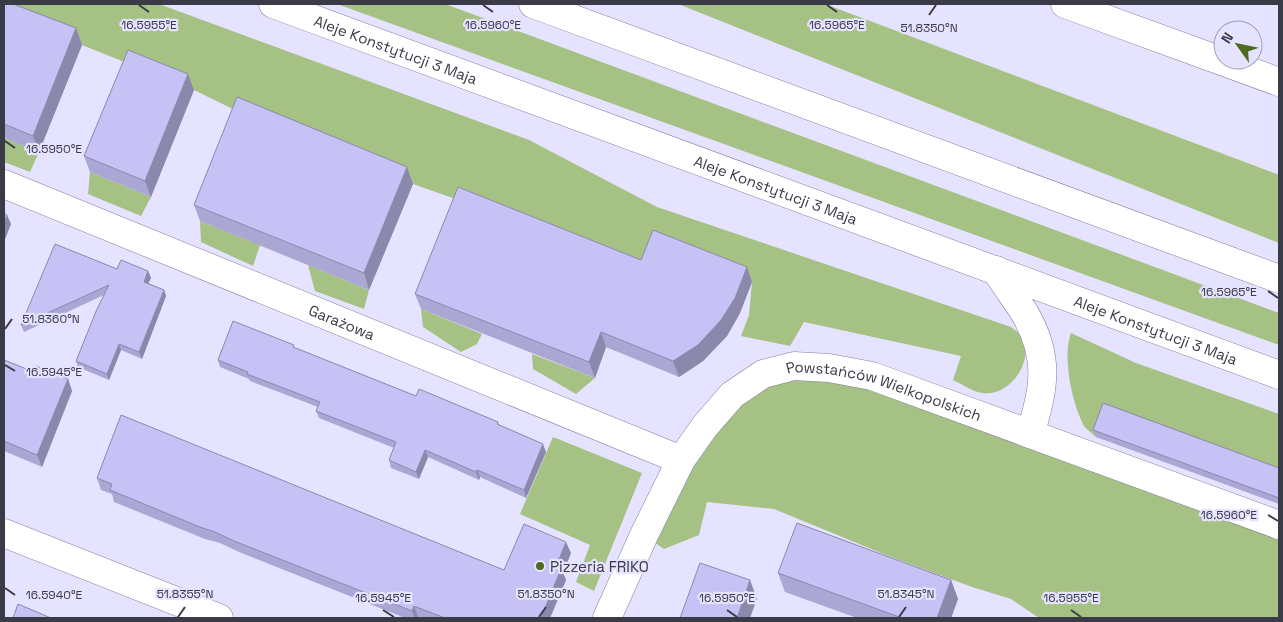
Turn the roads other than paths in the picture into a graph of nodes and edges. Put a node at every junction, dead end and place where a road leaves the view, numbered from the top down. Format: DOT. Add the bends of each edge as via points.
graph roads {
  1 [pos="273,4"];
  2 [pos="533,4"];
  3 [pos="1065,4"];
  4 [pos="1279,82"];
  5 [pos="4,184"];
  6 [pos="996,270"];
  7 [pos="1279,280"];
  8 [pos="1279,375"];
  9 [pos="1030,434"];
  10 [pos="681,460"];
  11 [pos="1279,525"];
  12 [pos="4,533"];
  13 [pos="219,618"];
  14 [pos="607,618"];
  1 -- 6 [label="street, Aleje Konstytucji 3 Maja"];
  2 -- 7 [label="street"];
  3 -- 4 [label="street"];
  5 -- 10 [label="street, Garażowa"];
  6 -- 8 [label="street, Aleje Konstytucji 3 Maja"];
  6 -- 9 [label="street" via="1031,325 1042,356 1041,397"];
  9 -- 10 [label="street, Powstańców Wielkopolskich" via="872,376 794,366 763,374 732,395"];
  9 -- 11 [label="street, Powstańców Wielkopolskich"];
  10 -- 14 [label="street, Powstańców Wielkopolskich"];
  12 -- 13 [label="street"];
}
